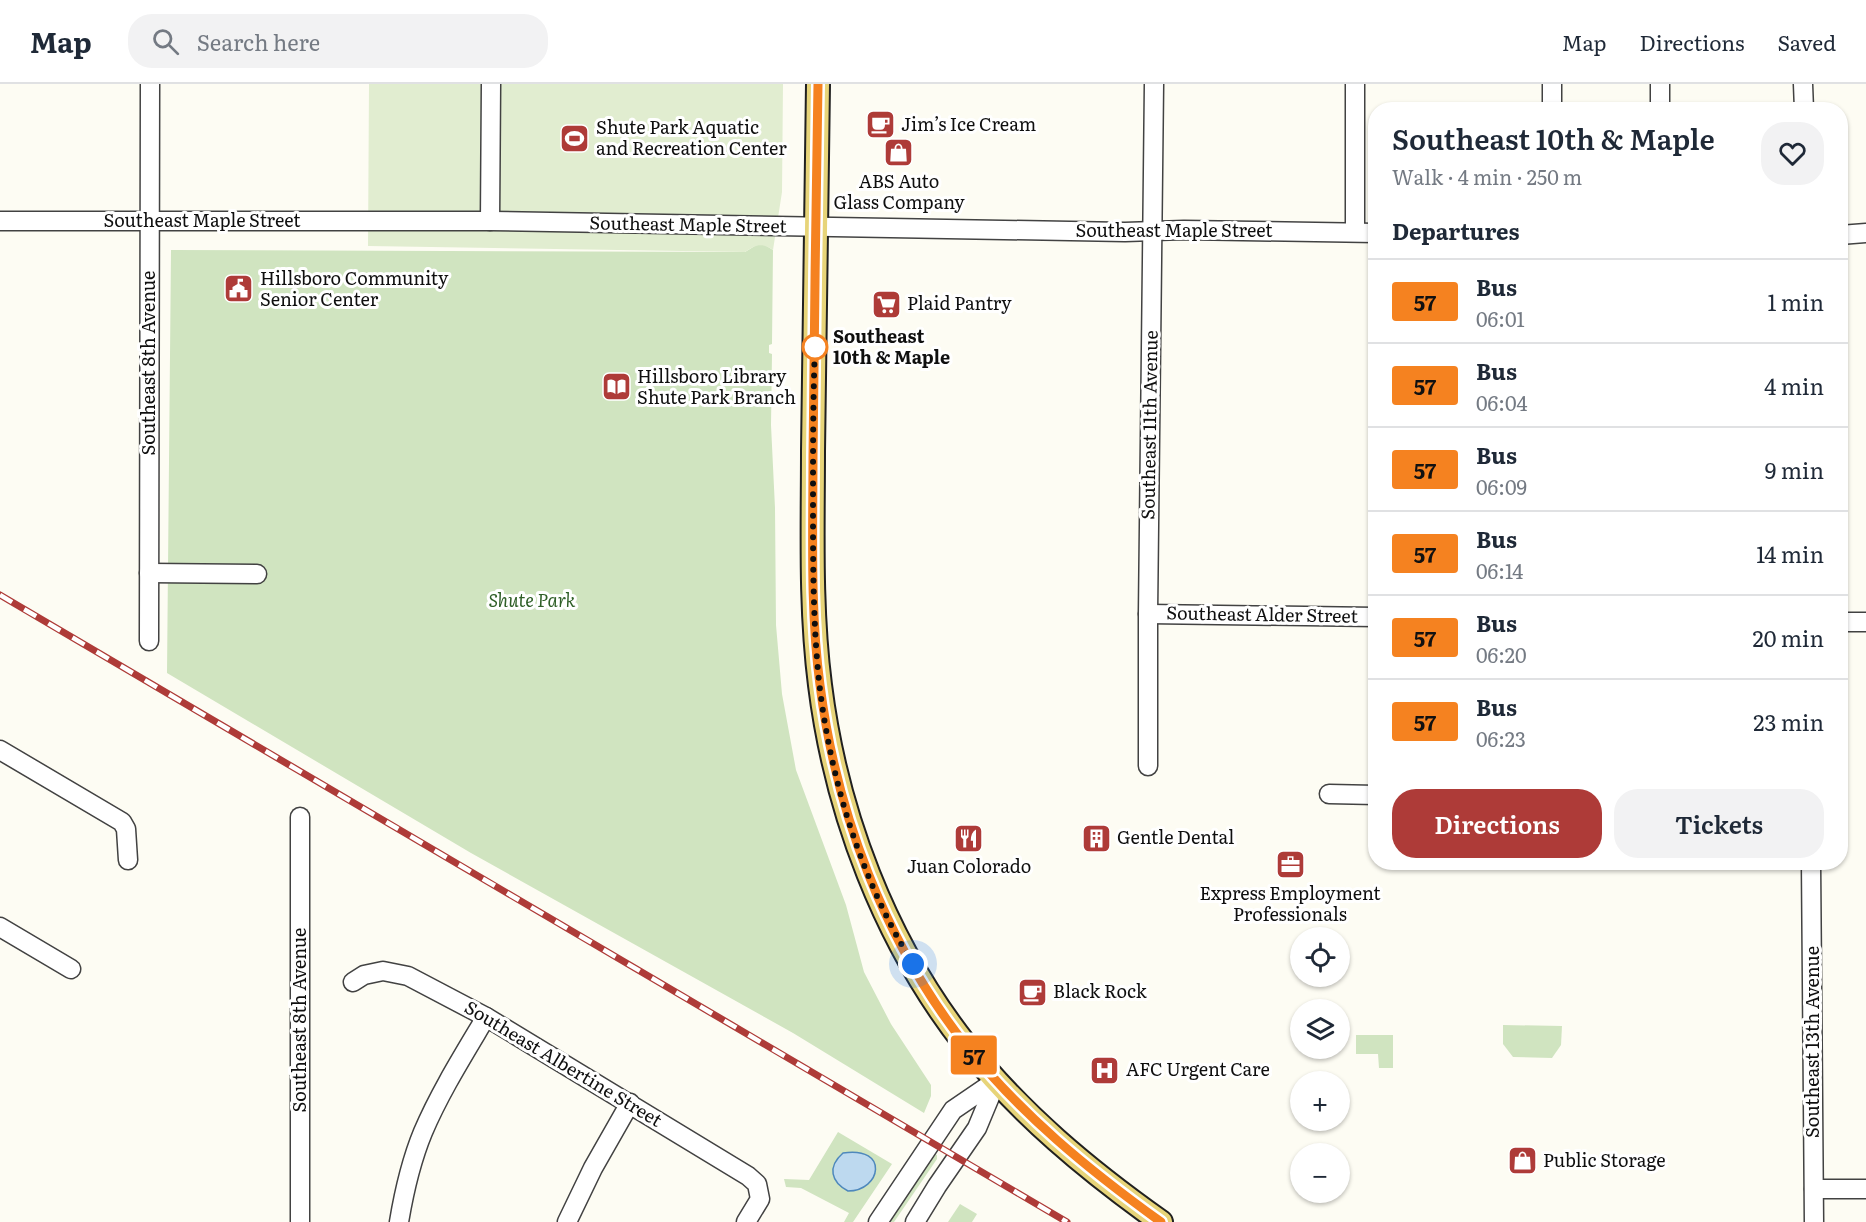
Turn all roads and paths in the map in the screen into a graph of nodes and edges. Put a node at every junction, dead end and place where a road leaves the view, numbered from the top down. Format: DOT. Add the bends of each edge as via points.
graph roads {
  1 [pos="150,84"];
  2 [pos="491,84"];
  3 [pos="818,84"];
  4 [pos="1154,84"];
  5 [pos="1355,84"];
  6 [pos="1552,84"];
  7 [pos="1660,84"];
  8 [pos="1803,84"];
  9 [pos="1552,102"];
  10 [pos="1660,102"];
  11 [pos="1804,102"];
  12 [pos="0,221"];
  13 [pos="150,221"];
  14 [pos="490,221"];
  15 [pos="816,226"];
  16 [pos="1153,231"];
  17 [pos="1355,232"];
  18 [pos="1368,232"];
  19 [pos="1866,233"];
  20 [pos="1848,234"];
  21 [pos="149,573"];
  22 [pos="257,574"];
  23 [pos="1148,614"];
  24 [pos="1368,617"];
  25 [pos="1848,622"];
  26 [pos="1866,622"];
  27 [pos="149,641"];
  28 [pos="0,750"];
  29 [pos="1148,766"];
  30 [pos="1329,794"];
  31 [pos="1368,795"];
  32 [pos="300,817"];
  33 [pos="128,860"];
  34 [pos="1812,870"];
  35 [pos="0,927"];
  36 [pos="71,969"];
  37 [pos="353,982"];
  38 [pos="486,1017"];
  39 [pos="997,1080"];
  40 [pos="630,1103"];
  41 [pos="1814,1189"];
  42 [pos="1866,1189"];
  43 [pos="300,1222"];
  44 [pos="399,1222"];
  45 [pos="567,1222"];
  46 [pos="746,1222"];
  47 [pos="878,1222"];
  48 [pos="915,1222"];
  49 [pos="1161,1222"];
  50 [pos="1814,1222"];
  1 -- 13 [label="street, Southeast 8th Avenue"];
  2 -- 14 [label="street"];
  3 -- 15 [label="main road"];
  4 -- 16 [label="street, Southeast 11th Avenue"];
  5 -- 17 [label="street"];
  6 -- 9 [label="street"];
  7 -- 10 [label="street"];
  8 -- 11 [label="street"];
  12 -- 13 [label="street, Southeast Maple Street"];
  13 -- 14 [label="street, Southeast Maple Street"];
  13 -- 21 [label="street, Southeast 8th Avenue"];
  14 -- 15 [label="street, Southeast Maple Street"];
  15 -- 16 [label="street, Southeast Maple Street"];
  15 -- 39 [label="main road" via="814,615 819,682 830,747 843,802 890,924 962,1041"];
  16 -- 17 [label="street, Southeast Maple Street"];
  16 -- 23 [label="street, Southeast 11th Avenue"];
  17 -- 18 [label="street, Southeast Maple Street"];
  19 -- 20 [label="street"];
  21 -- 22 [label="street"];
  21 -- 27 [label="street, Southeast 8th Avenue"];
  23 -- 24 [label="street, Southeast Alder Street"];
  23 -- 29 [label="street, Southeast 11th Avenue"];
  25 -- 26 [label="street"];
  28 -- 33 [label="street" via="122,822"];
  30 -- 31 [label="street"];
  32 -- 43 [label="street, Southeast 8th Avenue"];
  34 -- 41 [label="street, Southeast 13th Avenue"];
  35 -- 36 [label="street"];
  37 -- 38 [label="street, Southeast Albertine Street" via="383,971 408,976"];
  38 -- 40 [label="street, Southeast Albertine Street"];
  38 -- 44 [label="street" via="423,1132 405,1187"];
  39 -- 47 [label="street" via="953,1110"];
  39 -- 48 [label="street" via="977,1128"];
  39 -- 49 [label="main road" via="1079,1161"];
  40 -- 45 [label="street"];
  40 -- 46 [label="street, Southeast Albertine Street" via="757,1184 760,1199"];
  41 -- 42 [label="street"];
  41 -- 50 [label="street, Southeast 13th Avenue"];
}
